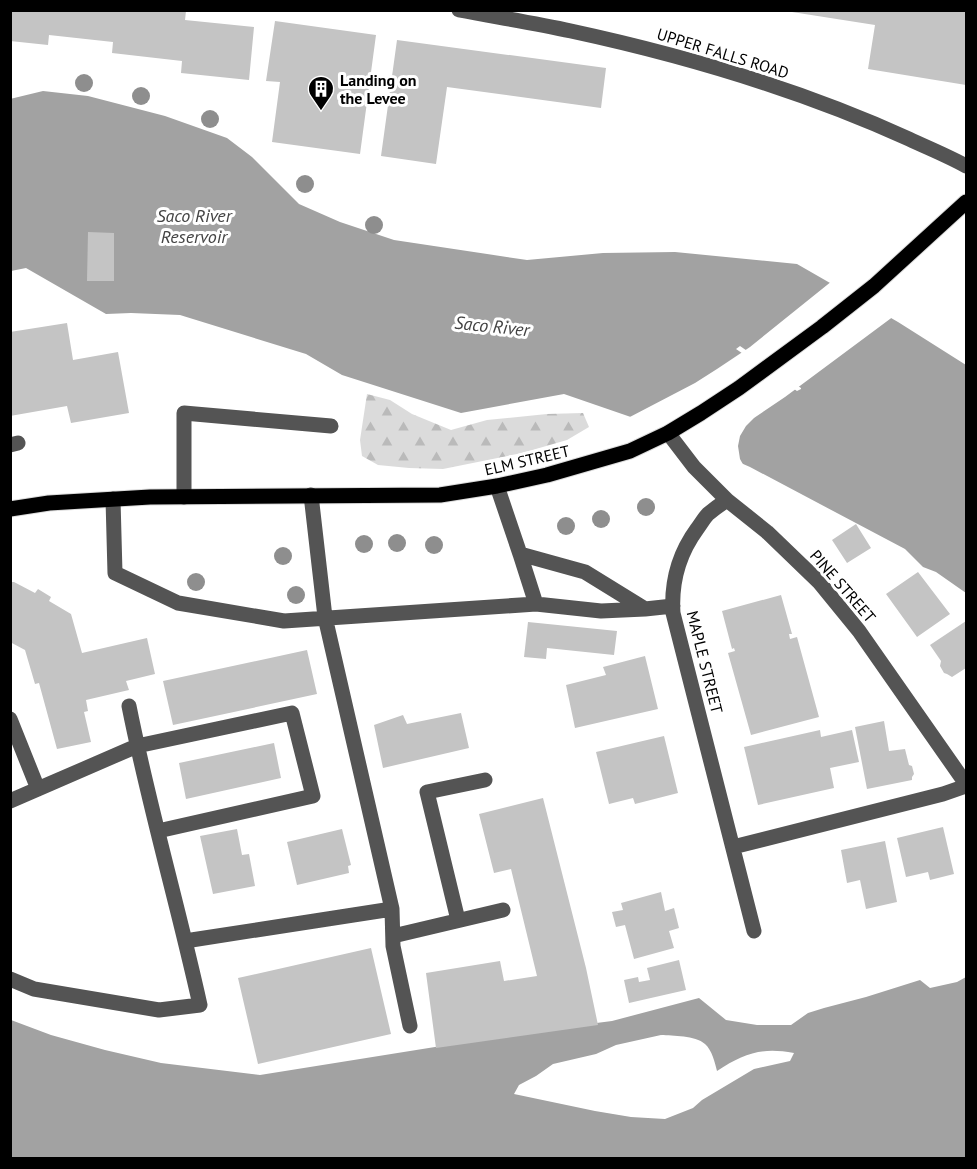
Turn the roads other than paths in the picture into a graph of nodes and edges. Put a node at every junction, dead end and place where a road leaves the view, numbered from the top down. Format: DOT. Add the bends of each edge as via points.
graph roads {
  1 [pos="459,10"];
  2 [pos="966,166"];
  3 [pos="966,202"];
  4 [pos="331,426"];
  5 [pos="668,433"];
  6 [pos="497,486"];
  7 [pos="311,495"];
  8 [pos="184,497"];
  9 [pos="113,499"];
  10 [pos="727,500"];
  11 [pos="10,509"];
  12 [pos="520,554"];
  13 [pos="536,604"];
  14 [pos="673,606"];
  15 [pos="645,609"];
  16 [pos="325,617"];
  17 [pos="129,706"];
  18 [pos="10,719"];
  19 [pos="137,746"];
  20 [pos="485,780"];
  21 [pos="966,785"];
  22 [pos="38,789"];
  23 [pos="10,801"];
  24 [pos="158,831"];
  25 [pos="733,847"];
  26 [pos="392,909"];
  27 [pos="503,910"];
  28 [pos="458,920"];
  29 [pos="754,931"];
  30 [pos="393,936"];
  31 [pos="186,941"];
  32 [pos="10,979"];
  33 [pos="410,1026"];
  1 -- 2 [label="street, UPPER FALLS ROAD" via="570,30 770,84 891,131"];
  3 -- 5 [label="main road, ELM STREET" via="874,286 822,327 739,388"];
  4 -- 8 [label="street" via="184,413"];
  5 -- 6 [label="main road, ELM STREET" via="630,451"];
  5 -- 10 [label="street, PINE STREET"];
  6 -- 7 [label="main road, ELM STREET" via="440,495"];
  6 -- 12 [label="street"];
  7 -- 8 [label="main road, ELM STREET"];
  7 -- 16 [label="street"];
  8 -- 9 [label="main road, ELM STREET"];
  9 -- 11 [label="main road, ELM STREET"];
  9 -- 16 [label="street" via="115,573 178,603 285,621"];
  10 -- 14 [label="street, MAPLE STREET" via="707,514 688,541 675,576"];
  10 -- 21 [label="street, PINE STREET" via="804,565 834,598"];
  12 -- 13 [label="street"];
  12 -- 15 [label="street" via="585,572"];
  13 -- 15 [label="street" via="601,611"];
  13 -- 16 [label="street"];
  14 -- 15 [label="street"];
  14 -- 25 [label="street, MAPLE STREET"];
  16 -- 26 [label="street"];
  17 -- 19 [label="street"];
  18 -- 22 [label="street"];
  19 -- 22 [label="street"];
  19 -- 24 [label="street"];
  19 -- 24 [label="street" via="292,713 313,796"];
  20 -- 28 [label="street" via="428,792"];
  21 -- 25 [label="street"];
  22 -- 23 [label="street"];
  24 -- 31 [label="street"];
  25 -- 29 [label="street, MAPLE STREET"];
  26 -- 30 [label="street"];
  26 -- 31 [label="street"];
  27 -- 28 [label="street"];
  28 -- 30 [label="street"];
  30 -- 33 [label="street"];
  31 -- 32 [label="street" via="200,1005 159,1010 34,989"];
}
